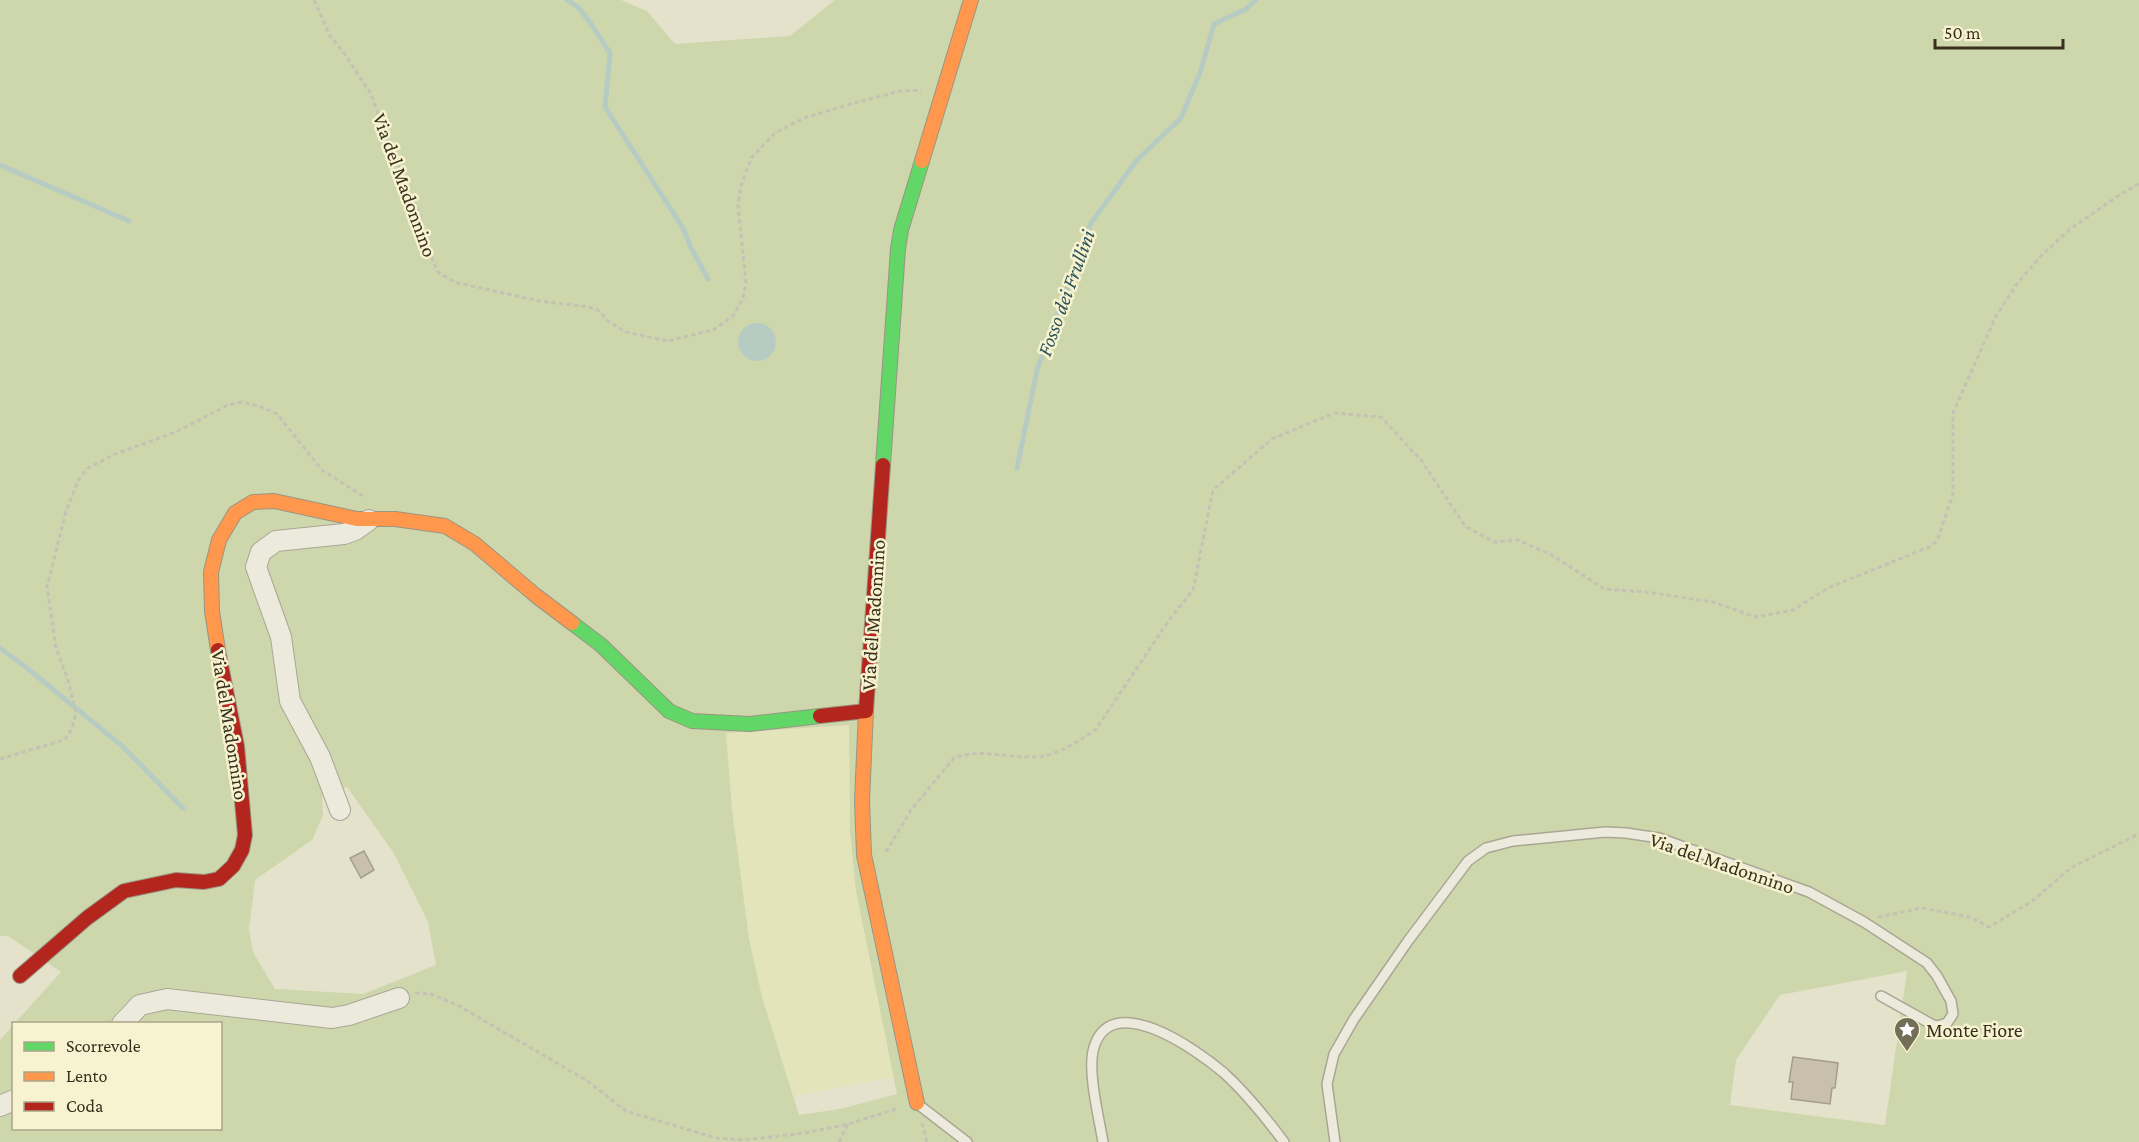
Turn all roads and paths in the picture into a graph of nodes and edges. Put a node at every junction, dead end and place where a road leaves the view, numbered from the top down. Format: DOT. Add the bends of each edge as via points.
graph roads {
  1 [pos="314,0"];
  2 [pos="971,0"];
  3 [pos="944,88"];
  4 [pos="2139,184"];
  5 [pos="368,498"];
  6 [pos="369,520"];
  7 [pos="866,711"];
  8 [pos="0,759"];
  9 [pos="340,810"];
  10 [pos="2139,834"];
  11 [pos="870,879"];
  12 [pos="1860,920"];
  13 [pos="20,976"];
  14 [pos="1881,996"];
  15 [pos="399,998"];
  16 [pos="123,1022"];
  17 [pos="917,1103"];
  18 [pos="849,1124"];
  19 [pos="839,1142"];
  20 [pos="967,1142"];
  21 [pos="1103,1142"];
  22 [pos="1284,1142"];
  23 [pos="1335,1142"];
  1 -- 3 [label="path, Via del Madonnino" via="330,36 371,94 421,218 424,241 438,272 454,282 539,302 589,307 627,332 667,341 713,330 733,316 743,298 746,284 738,205 741,185 752,158 775,133 804,118 847,105 900,91"];
  2 -- 3 [label="street, Via del Madonnino"];
  3 -- 7 [label="street, Via del Madonnino" via="898,249"];
  4 -- 11 [label="path" via="2070,230 2042,256 2016,285 1995,318 1953,413 1953,494 1937,541 1929,547 1828,588 1793,610 1756,617 1713,602 1604,589 1552,555 1518,540 1494,542 1465,526 1421,460 1381,417 1334,414 1272,439 1213,490 1193,590 1096,729 1082,740 1039,757 978,753 954,758 911,810"];
  5 -- 8 [label="path" via="322,470 277,414 242,402 88,468 79,479 66,511 47,586 56,648 76,713 72,729 64,740"];
  6 -- 7 [label="street, Via del Madonnino" via="395,519 445,526 475,544 601,645 658,702 678,716 704,722 750,724"];
  6 -- 9 [label="street, Via del Madonnino" via="344,534 276,541 261,552 256,567 281,637 290,701 324,766"];
  6 -- 13 [label="street, Via del Madonnino" via="274,501 253,502 235,513 219,540 211,572 219,659 237,746 245,835 242,850 219,879 176,880 124,891"];
  7 -- 11 [label="street" via="862,800 864,855"];
  10 -- 12 [label="path" via="2072,867 2031,903 1989,927 1970,917 1922,908"];
  11 -- 17 [label="street"];
  12 -- 14 [label="lane, Via del Madonnino" via="1927,963 1951,1001 1953,1014 1947,1023 1933,1025"];
  12 -- 23 [label="lane, Via del Madonnino" via="1789,885 1644,835 1580,834 1486,848 1468,861 1340,1041 1327,1084"];
  15 -- 16 [label="street" via="332,1018 167,999 140,1005"];
  15 -- 18 [label="path" via="431,993 586,1080 627,1111 716,1138 744,1140"];
  17 -- 18 [label="path"];
  17 -- 20 [label="lane"];
  18 -- 19 [label="path"];
  21 -- 22 [label="lane" via="1093,1052 1104,1029 1125,1022 1160,1032 1206,1059 1244,1094"];
}
